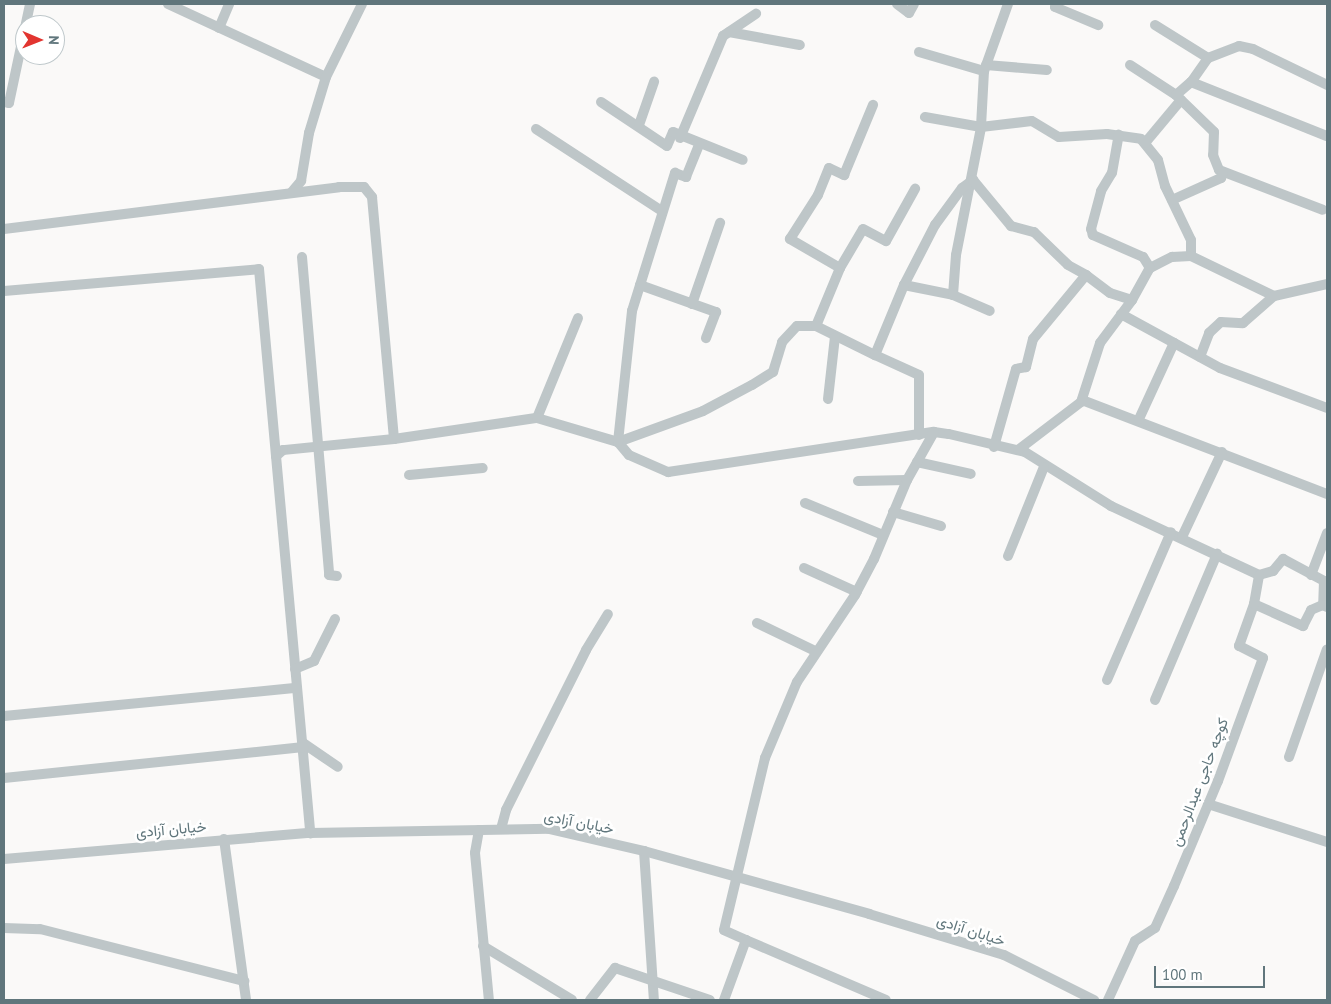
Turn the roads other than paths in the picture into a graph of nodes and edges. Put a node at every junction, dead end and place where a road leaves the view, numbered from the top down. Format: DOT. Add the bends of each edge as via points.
graph roads {
  1 [pos="30,4"];
  2 [pos="168,4"];
  3 [pos="229,4"];
  4 [pos="362,4"];
  5 [pos="897,4"];
  6 [pos="914,4"];
  7 [pos="1008,4"];
  8 [pos="1056,4"];
  9 [pos="756,14"];
  10 [pos="1098,25"];
  11 [pos="1155,25"];
  12 [pos="219,28"];
  13 [pos="729,32"];
  14 [pos="800,45"];
  15 [pos="919,52"];
  16 [pos="1208,58"];
  17 [pos="1130,65"];
  18 [pos="985,68"];
  19 [pos="1047,70"];
  20 [pos="326,77"];
  21 [pos="654,82"];
  22 [pos="1191,82"];
  23 [pos="1327,85"];
  24 [pos="1178,98"];
  25 [pos="4,102"];
  26 [pos="601,102"];
  27 [pos="873,105"];
  28 [pos="925,117"];
  29 [pos="639,125"];
  30 [pos="981,127"];
  31 [pos="536,129"];
  32 [pos="1119,136"];
  33 [pos="1327,136"];
  34 [pos="680,138"];
  35 [pos="1145,143"];
  36 [pos="699,144"];
  37 [pos="744,160"];
  38 [pos="1223,172"];
  39 [pos="973,180"];
  40 [pos="301,181"];
  41 [pos="915,189"];
  42 [pos="312,190"];
  43 [pos="291,193"];
  44 [pos="1172,200"];
  45 [pos="1322,210"];
  46 [pos="662,211"];
  47 [pos="720,223"];
  48 [pos="4,230"];
  49 [pos="1191,256"];
  50 [pos="302,257"];
  51 [pos="840,268"];
  52 [pos="1150,268"];
  53 [pos="1086,275"];
  54 [pos="1327,284"];
  55 [pos="640,285"];
  56 [pos="904,285"];
  57 [pos="4,291"];
  58 [pos="953,295"];
  59 [pos="1274,296"];
  60 [pos="1132,300"];
  61 [pos="692,304"];
  62 [pos="990,311"];
  63 [pos="1121,314"];
  64 [pos="578,318"];
  65 [pos="816,326"];
  66 [pos="835,337"];
  67 [pos="706,338"];
  68 [pos="1174,343"];
  69 [pos="875,355"];
  70 [pos="1200,357"];
  71 [pos="828,399"];
  72 [pos="1082,400"];
  73 [pos="1327,408"];
  74 [pos="537,418"];
  75 [pos="1139,419"];
  76 [pos="934,432"];
  77 [pos="919,434"];
  78 [pos="394,439"];
  79 [pos="618,442"];
  80 [pos="994,446"];
  81 [pos="318,447"];
  82 [pos="1018,450"];
  83 [pos="1222,452"];
  84 [pos="276,456"];
  85 [pos="917,462"];
  86 [pos="1044,467"];
  87 [pos="483,468"];
  88 [pos="972,474"];
  89 [pos="409,475"];
  90 [pos="858,480"];
  91 [pos="907,480"];
  92 [pos="1327,494"];
  93 [pos="805,503"];
  94 [pos="893,512"];
  95 [pos="941,526"];
  96 [pos="1171,532"];
  97 [pos="1327,533"];
  98 [pos="883,535"];
  99 [pos="1182,537"];
  100 [pos="1217,554"];
  101 [pos="1008,556"];
  102 [pos="804,568"];
  103 [pos="1311,574"];
  104 [pos="1259,575"];
  105 [pos="337,576"];
  106 [pos="857,592"];
  107 [pos="1254,604"];
  108 [pos="1325,606"];
  109 [pos="608,614"];
  110 [pos="335,619"];
  111 [pos="757,623"];
  112 [pos="1327,649"];
  113 [pos="815,651"];
  114 [pos="295,669"];
  115 [pos="1107,680"];
  116 [pos="297,688"];
  117 [pos="1155,700"];
  118 [pos="4,716"];
  119 [pos="303,745"];
  120 [pos="1290,757"];
  121 [pos="338,766"];
  122 [pos="4,778"];
  123 [pos="1208,804"];
  124 [pos="501,828"];
  125 [pos="479,830"];
  126 [pos="310,833"];
  127 [pos="224,839"];
  128 [pos="1327,842"];
  129 [pos="644,851"];
  130 [pos="4,859"];
  131 [pos="735,876"];
  132 [pos="4,928"];
  133 [pos="746,940"];
  134 [pos="483,946"];
  135 [pos="244,981"];
  136 [pos="652,981"];
  137 [pos="246,1000"];
  138 [pos="489,1000"];
  139 [pos="572,1000"];
  140 [pos="590,1000"];
  141 [pos="654,1000"];
  142 [pos="710,1000"];
  143 [pos="724,1000"];
  144 [pos="886,1000"];
  145 [pos="1094,1000"];
  146 [pos="1108,1000"];
  1 -- 25 [label="street" via="9,103"];
  2 -- 12 [label="street"];
  3 -- 12 [label="street"];
  4 -- 20 [label="street"];
  5 -- 6 [label="street" via="909,13"];
  7 -- 18 [label="street"];
  8 -- 10 [label="street" via="1055,8"];
  9 -- 13 [label="street"];
  11 -- 16 [label="street"];
  12 -- 20 [label="street"];
  13 -- 14 [label="street"];
  13 -- 34 [label="street" via="714,51"];
  15 -- 18 [label="street"];
  16 -- 22 [label="street"];
  16 -- 23 [label="street" via="1239,46"];
  17 -- 24 [label="street"];
  18 -- 19 [label="street"];
  18 -- 30 [label="street"];
  20 -- 40 [label="street" via="309,133"];
  21 -- 29 [label="street"];
  22 -- 24 [label="street"];
  22 -- 33 [label="street"];
  24 -- 35 [label="street"];
  24 -- 38 [label="street" via="1214,132 1213,155"];
  26 -- 29 [label="street"];
  27 -- 51 [label="street" via="844,175 829,168 818,195 790,239 815,257"];
  28 -- 30 [label="street"];
  29 -- 34 [label="street" via="667,146 672,132"];
  30 -- 32 [label="street" via="1032,121 1059,137"];
  30 -- 39 [label="street"];
  31 -- 46 [label="street"];
  32 -- 35 [label="street" via="1141,139"];
  32 -- 52 [label="street" via="1112,173 1101,191 1091,229 1093,235 1143,257"];
  34 -- 36 [label="street"];
  35 -- 44 [label="street" via="1158,160"];
  36 -- 37 [label="street"];
  36 -- 46 [label="street" via="686,177 674,173"];
  38 -- 44 [label="street" via="1221,178"];
  38 -- 45 [label="street"];
  39 -- 53 [label="street" via="1011,226 1034,232 1068,265"];
  39 -- 56 [label="street" via="962,188 936,225"];
  39 -- 58 [label="street" via="956,255"];
  40 -- 42 [label="street"];
  40 -- 43 [label="street"];
  41 -- 51 [label="street" via="886,241 862,229"];
  42 -- 43 [label="street"];
  42 -- 78 [label="street" via="364,187 372,197"];
  43 -- 48 [label="street"];
  44 -- 49 [label="street" via="1191,240"];
  46 -- 55 [label="street"];
  47 -- 61 [label="street"];
  49 -- 52 [label="street" via="1172,256"];
  49 -- 59 [label="street"];
  50 -- 81 [label="street"];
  51 -- 65 [label="street"];
  52 -- 60 [label="street"];
  53 -- 60 [label="street" via="1110,293"];
  53 -- 80 [label="street" via="1033,339 1026,367 1016,369"];
  54 -- 59 [label="street"];
  55 -- 61 [label="street"];
  55 -- 79 [label="street" via="632,312"];
  56 -- 58 [label="street"];
  56 -- 69 [label="street"];
  57 -- 84 [label="street" via="259,269"];
  58 -- 62 [label="street"];
  59 -- 70 [label="street" via="1244,323 1221,322 1209,333"];
  60 -- 63 [label="street"];
  61 -- 67 [label="street" via="716,312"];
  63 -- 68 [label="street"];
  63 -- 72 [label="street" via="1100,342"];
  64 -- 74 [label="street"];
  65 -- 66 [label="street"];
  65 -- 79 [label="street" via="796,326 782,342 773,372 752,385 703,411"];
  66 -- 69 [label="street"];
  66 -- 71 [label="street"];
  68 -- 70 [label="street"];
  68 -- 75 [label="street"];
  69 -- 77 [label="street" via="919,375"];
  70 -- 73 [label="street" via="1220,368"];
  72 -- 75 [label="street"];
  72 -- 82 [label="street" via="1061,420"];
  74 -- 78 [label="street"];
  74 -- 79 [label="street"];
  75 -- 83 [label="street"];
  76 -- 77 [label="street"];
  76 -- 80 [label="street"];
  76 -- 85 [label="street"];
  77 -- 79 [label="street" via="668,472 629,455"];
  78 -- 81 [label="street"];
  80 -- 82 [label="street"];
  81 -- 84 [label="street" via="283,450"];
  81 -- 105 [label="street" via="329,575"];
  82 -- 86 [label="street"];
  83 -- 92 [label="street"];
  83 -- 99 [label="street"];
  84 -- 114 [label="street"];
  85 -- 88 [label="street"];
  85 -- 91 [label="street"];
  86 -- 96 [label="street" via="1111,506"];
  86 -- 101 [label="street"];
  87 -- 89 [label="street"];
  90 -- 91 [label="street"];
  91 -- 94 [label="street"];
  93 -- 98 [label="street"];
  94 -- 95 [label="street"];
  94 -- 98 [label="street"];
  96 -- 99 [label="street"];
  96 -- 115 [label="street"];
  97 -- 103 [label="street"];
  98 -- 106 [label="street"];
  99 -- 100 [label="street"];
  100 -- 104 [label="street"];
  100 -- 117 [label="street"];
  102 -- 106 [label="street"];
  103 -- 104 [label="street" via="1283,559 1273,571"];
  103 -- 108 [label="street" via="1324,581"];
  104 -- 107 [label="street, کوچه حاجی عبدالرحمن"];
  106 -- 113 [label="street"];
  107 -- 108 [label="street" via="1303,626 1311,610"];
  107 -- 123 [label="street, کوچه حاجی عبدالرحمن" via="1239,646 1263,658"];
  109 -- 124 [label="street" via="566,689 506,810"];
  110 -- 114 [label="street" via="314,661"];
  111 -- 113 [label="street"];
  112 -- 120 [label="street"];
  113 -- 131 [label="street" via="797,682 764,758"];
  114 -- 116 [label="street"];
  116 -- 118 [label="street"];
  116 -- 119 [label="street"];
  119 -- 121 [label="street"];
  119 -- 122 [label="street"];
  119 -- 126 [label="street"];
  123 -- 128 [label="street"];
  123 -- 146 [label="street, کوچه حاجی عبدالرحمن" via="1154,928 1135,942"];
  124 -- 125 [label="street, خیابان آزادی"];
  124 -- 129 [label="street, خیابان آزادی" via="549,829"];
  125 -- 126 [label="street, خیابان آزادی"];
  125 -- 134 [label="street" via="475,853"];
  126 -- 127 [label="street, خیابان آزادی"];
  127 -- 130 [label="street, خیابان آزادی"];
  127 -- 135 [label="street"];
  129 -- 131 [label="street, خیابان آزادی"];
  129 -- 136 [label="street"];
  131 -- 133 [label="street" via="724,930"];
  131 -- 145 [label="street, خیابان آزادی" via="1004,955"];
  132 -- 135 [label="street" via="40,929"];
  133 -- 143 [label="street"];
  133 -- 144 [label="street"];
  134 -- 138 [label="street"];
  134 -- 139 [label="street"];
  135 -- 137 [label="street"];
  136 -- 140 [label="street" via="615,968"];
  136 -- 141 [label="street"];
  136 -- 142 [label="street"];
}
